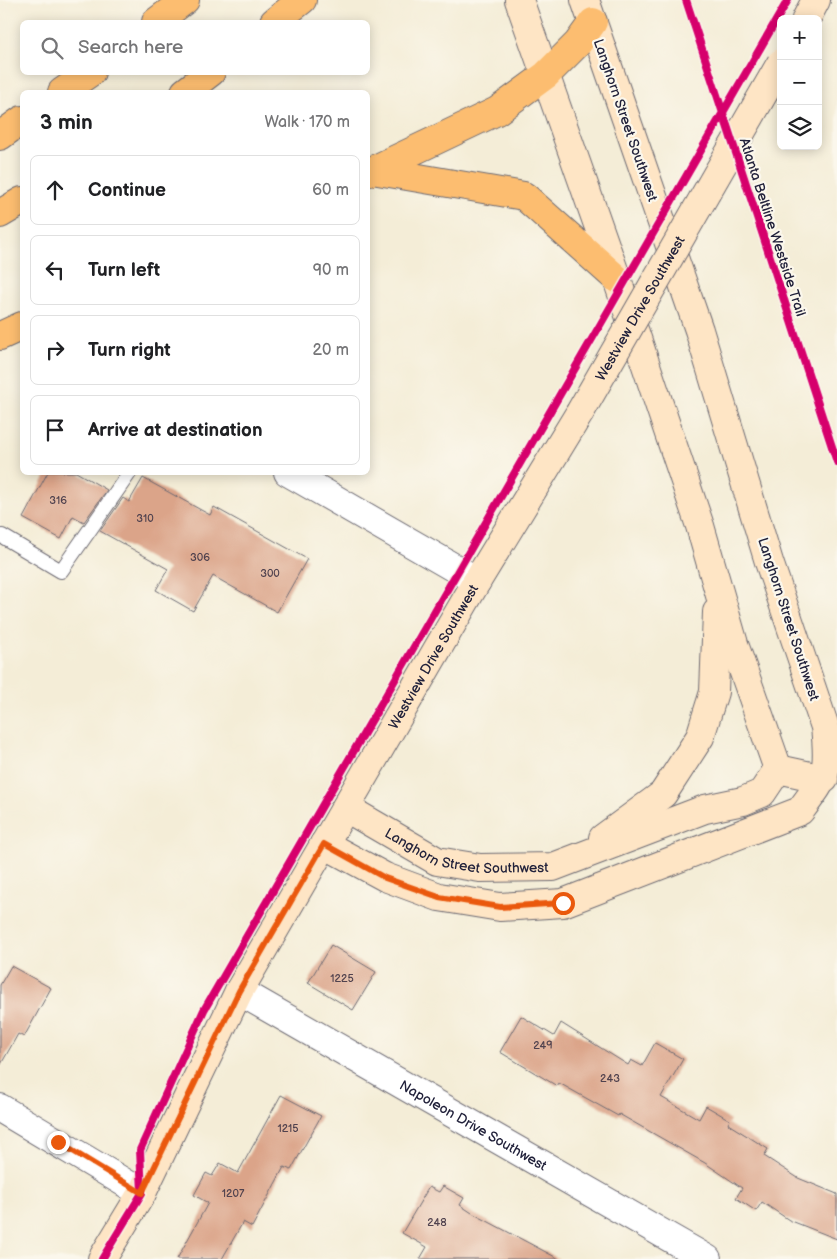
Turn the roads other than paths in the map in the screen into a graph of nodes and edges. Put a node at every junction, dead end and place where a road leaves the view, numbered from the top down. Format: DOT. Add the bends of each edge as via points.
graph roads {
  1 [pos="185,0"];
  2 [pos="302,0"];
  3 [pos="519,0"];
  4 [pos="816,0"];
  5 [pos="589,11"];
  6 [pos="808,15"];
  7 [pos="159,20"];
  8 [pos="277,20"];
  9 [pos="777,70"];
  10 [pos="86,75"];
  11 [pos="206,75"];
  12 [pos="546,75"];
  13 [pos="65,90"];
  14 [pos="188,90"];
  15 [pos="20,121"];
  16 [pos="0,136"];
  17 [pos="370,171"];
  18 [pos="20,202"];
  19 [pos="0,214"];
  20 [pos="617,278"];
  21 [pos="20,327"];
  22 [pos="0,336"];
  23 [pos="128,475"];
  24 [pos="293,475"];
  25 [pos="2,536"];
  26 [pos="477,581"];
  27 [pos="718,588"];
  28 [pos="778,769"];
  29 [pos="824,779"];
  30 [pos="346,808"];
  31 [pos="324,844"];
  32 [pos="583,855"];
  33 [pos="239,991"];
  34 [pos="0,1108"];
  35 [pos="142,1193"];
  36 [pos="102,1259"];
  37 [pos="707,1259"];
  1 -- 7 [label="highway"];
  2 -- 8 [label="highway"];
  3 -- 12 [label="street"];
  4 -- 6 [label="street"];
  5 -- 12 [label="highway" via="578,43"];
  5 -- 29 [label="street, Langhorn Street Southwest" via="699,330 769,562 825,727 828,756"];
  9 -- 26 [label="street, Westview Drive Southwest, bridge" via="579,414"];
  10 -- 13 [label="highway"];
  11 -- 14 [label="highway"];
  12 -- 17 [label="highway" via="497,112"];
  12 -- 20 [label="street"];
  15 -- 16 [label="highway"];
  17 -- 20 [label="highway" via="524,196"];
  18 -- 19 [label="highway"];
  20 -- 27 [label="street"];
  21 -- 22 [label="highway"];
  23 -- 25 [label="lane" via="61,571"];
  24 -- 26 [label="street"];
  26 -- 30 [label="street, Westview Drive Southwest"];
  27 -- 28 [label="street"];
  27 -- 32 [label="street" via="714,692 700,737 663,794"];
  28 -- 29 [label="street"];
  28 -- 32 [label="street, Langhorn Street Southwest" via="762,793 743,801 705,809"];
  29 -- 31 [label="street, Langhorn Street Southwest" via="800,811 563,903 500,907 439,897 385,878"];
  30 -- 31 [label="street, Westview Drive Southwest"];
  30 -- 32 [label="street, Langhorn Street Southwest" via="437,861 480,868 553,867"];
  31 -- 33 [label="street, Westview Drive Southwest"];
  33 -- 35 [label="street, Westview Drive Southwest"];
  33 -- 37 [label="street, Napoleon Drive Southwest"];
  34 -- 35 [label="street"];
  35 -- 36 [label="street, Westview Drive Southwest"];
}
